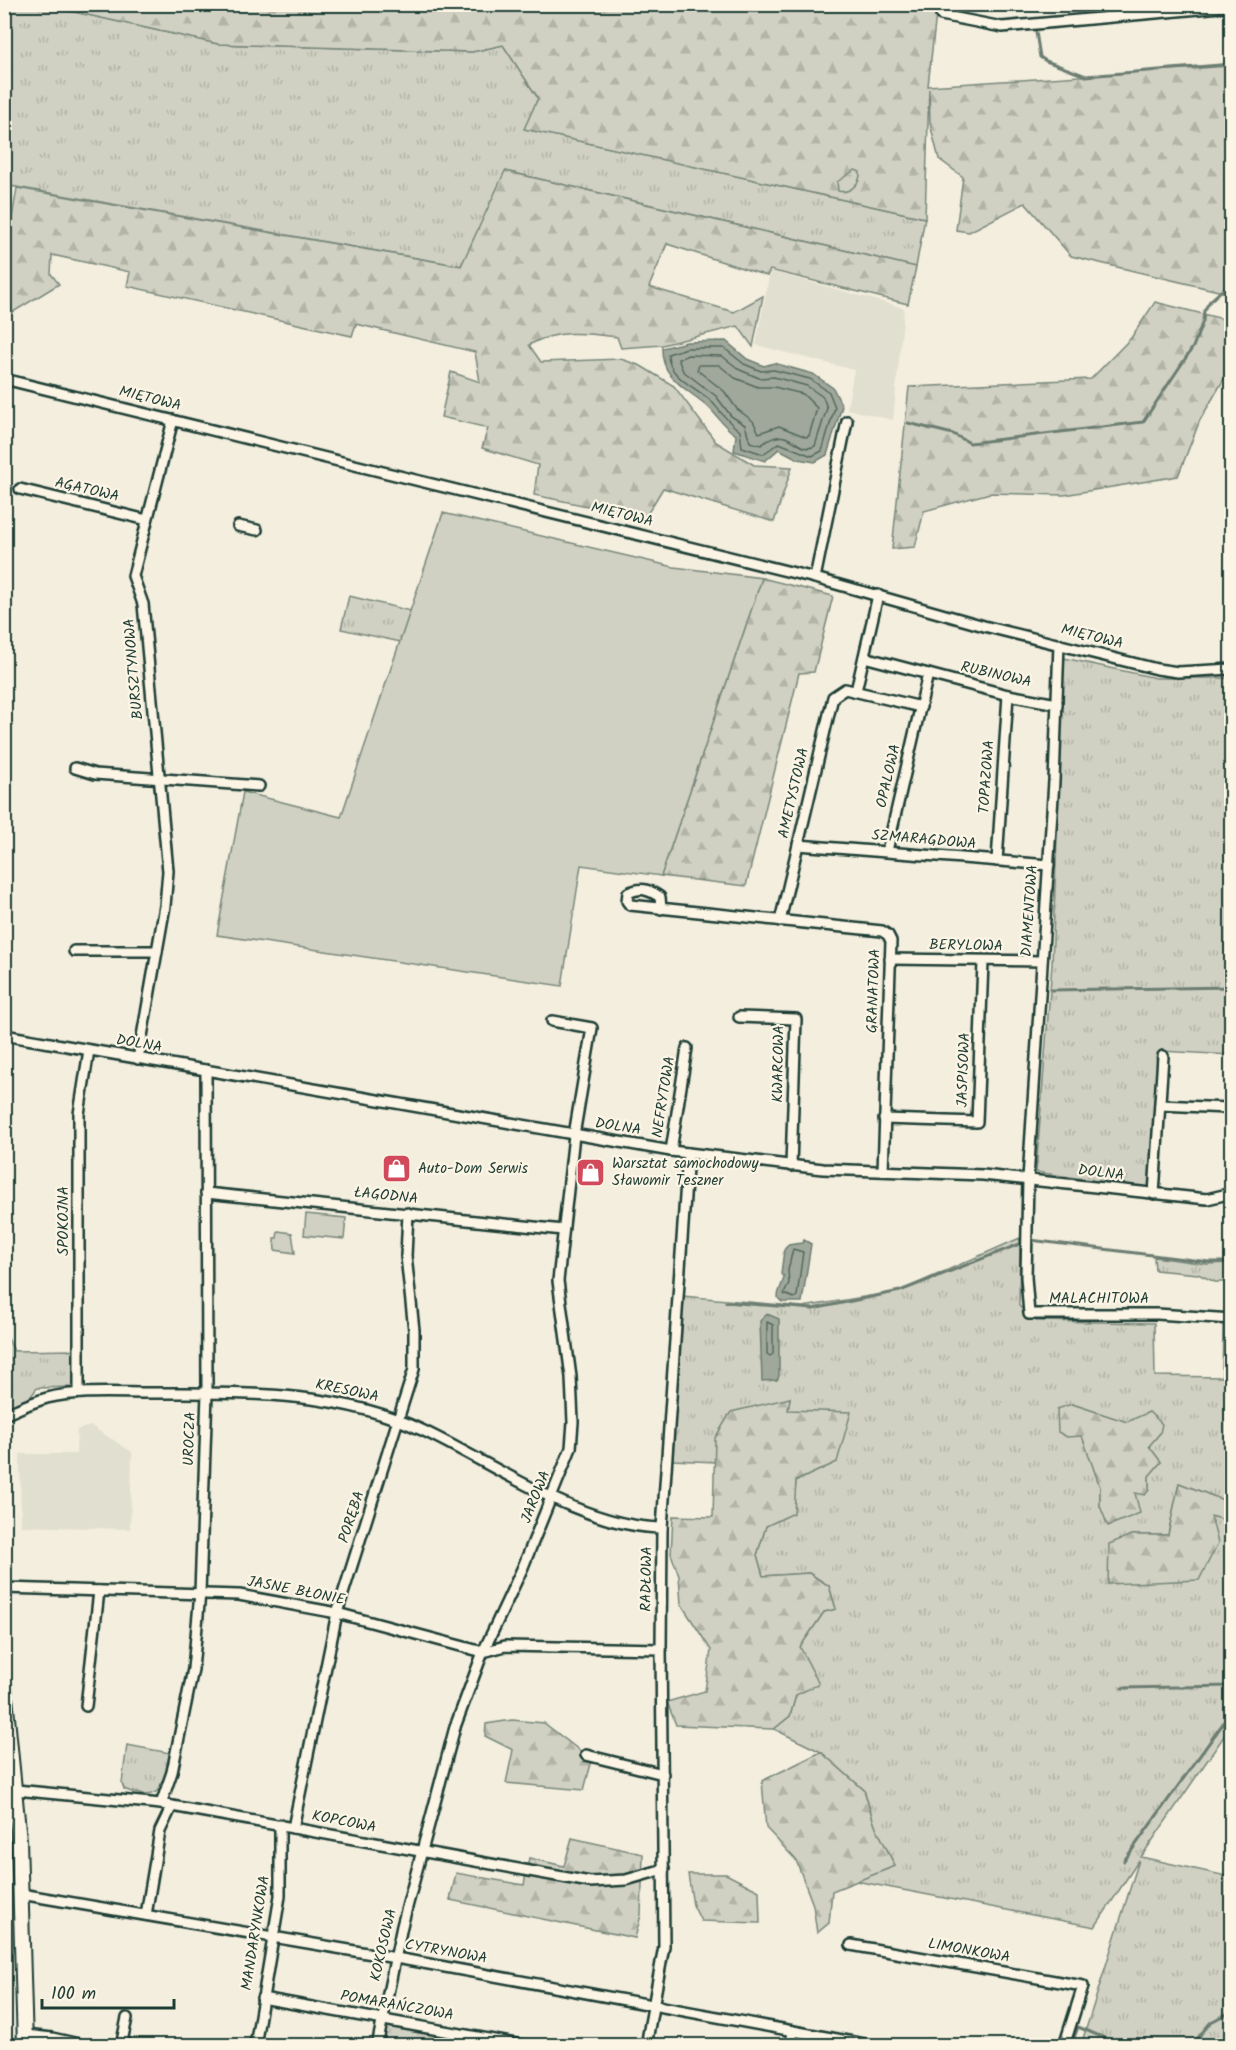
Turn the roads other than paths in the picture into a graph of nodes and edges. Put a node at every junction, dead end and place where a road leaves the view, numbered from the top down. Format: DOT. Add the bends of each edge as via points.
graph roads {
  1 [pos="946,4"];
  2 [pos="1232,6"];
  3 [pos="4,379"];
  4 [pos="173,420"];
  5 [pos="847,422"];
  6 [pos="20,489"];
  7 [pos="147,520"];
  8 [pos="238,525"];
  9 [pos="257,530"];
  10 [pos="815,578"];
  11 [pos="878,595"];
  12 [pos="1059,644"];
  13 [pos="864,657"];
  14 [pos="1232,669"];
  15 [pos="928,674"];
  16 [pos="856,691"];
  17 [pos="1008,695"];
  18 [pos="1057,704"];
  19 [pos="921,707"];
  20 [pos="75,768"];
  21 [pos="161,778"];
  22 [pos="259,786"];
  23 [pos="798,844"];
  24 [pos="887,851"];
  25 [pos="997,861"];
  26 [pos="1048,865"];
  27 [pos="661,909"];
  28 [pos="780,921"];
  29 [pos="74,951"];
  30 [pos="157,951"];
  31 [pos="890,959"];
  32 [pos="1041,961"];
  33 [pos="983,962"];
  34 [pos="739,1017"];
  35 [pos="552,1021"];
  36 [pos="4,1035"];
  37 [pos="687,1048"];
  38 [pos="89,1050"];
  39 [pos="1163,1056"];
  40 [pos="138,1059"];
  41 [pos="206,1070"];
  42 [pos="1160,1105"];
  43 [pos="1228,1108"];
  44 [pos="884,1119"];
  45 [pos="574,1135"];
  46 [pos="671,1151"];
  47 [pos="688,1153"];
  48 [pos="791,1166"];
  49 [pos="883,1171"];
  50 [pos="1028,1179"];
  51 [pos="206,1193"];
  52 [pos="1232,1193"];
  53 [pos="1154,1194"];
  54 [pos="408,1214"];
  55 [pos="563,1230"];
  56 [pos="1232,1319"];
  57 [pos="79,1393"];
  58 [pos="207,1393"];
  59 [pos="4,1415"];
  60 [pos="399,1420"];
  61 [pos="552,1496"];
  62 [pos="662,1528"];
  63 [pos="4,1588"];
  64 [pos="99,1591"];
  65 [pos="200,1593"];
  66 [pos="337,1613"];
  67 [pos="660,1649"];
  68 [pos="483,1652"];
  69 [pos="4,1687"];
  70 [pos="87,1706"];
  71 [pos="586,1755"];
  72 [pos="663,1774"];
  73 [pos="10,1788"];
  74 [pos="161,1804"];
  75 [pos="172,1806"];
  76 [pos="280,1825"];
  77 [pos="293,1828"];
  78 [pos="420,1852"];
  79 [pos="664,1869"];
  80 [pos="21,1894"];
  81 [pos="146,1915"];
  82 [pos="273,1937"];
  83 [pos="851,1945"];
  84 [pos="396,1958"];
  85 [pos="262,1998"];
  86 [pos="654,2006"];
  87 [pos="127,2018"];
  88 [pos="383,2019"];
  89 [pos="793,2031"];
  90 [pos="25,2040"];
  91 [pos="864,2044"];
  92 [pos="88,2046"];
  93 [pos="121,2046"];
  94 [pos="255,2046"];
  95 [pos="377,2046"];
  96 [pos="527,2046"];
  97 [pos="646,2046"];
  98 [pos="790,2046"];
  99 [pos="1064,2046"];
  1 -- 2 [label="street" via="940,15 1002,27"];
  3 -- 4 [label="street, MIĘTOWA"];
  4 -- 7 [label="street, BURSZTYNOWA"];
  4 -- 10 [label="street, MIĘTOWA"];
  5 -- 10 [label="street"];
  6 -- 7 [label="street, AGATOWA"];
  7 -- 21 [label="street, BURSZTYNOWA" via="133,576 143,604"];
  8 -- 9 [label="street"];
  10 -- 11 [label="street, MIĘTOWA"];
  11 -- 12 [label="street, MIĘTOWA"];
  11 -- 13 [label="street"];
  12 -- 14 [label="street, MIĘTOWA" via="1168,671"];
  12 -- 18 [label="street, DIAMENTOWA"];
  13 -- 15 [label="street, RUBINOWA"];
  13 -- 16 [label="street"];
  15 -- 17 [label="street, RUBINOWA"];
  15 -- 19 [label="street"];
  16 -- 19 [label="street"];
  16 -- 23 [label="street, AMETYSTOWA" via="845,689 831,702"];
  17 -- 18 [label="street, RUBINOWA"];
  17 -- 25 [label="street, TOPAZOWA"];
  18 -- 26 [label="street, DIAMENTOWA"];
  19 -- 24 [label="street, OPALOWA"];
  20 -- 21 [label="street" via="96,774"];
  21 -- 22 [label="street"];
  21 -- 30 [label="street, BURSZTYNOWA" via="168,880"];
  23 -- 24 [label="street, SZMARAGDOWA"];
  23 -- 28 [label="street, AMETYSTOWA"];
  24 -- 25 [label="street, SZMARAGDOWA"];
  25 -- 26 [label="street, SZMARAGDOWA"];
  26 -- 32 [label="street, DIAMENTOWA"];
  27 -- 28 [label="street, GRANATOWA"];
  28 -- 31 [label="street, GRANATOWA" via="882,931 891,941"];
  29 -- 30 [label="street"];
  30 -- 40 [label="street, BURSZTYNOWA"];
  31 -- 33 [label="street, BERYLOWA"];
  31 -- 44 [label="street, GRANATOWA"];
  32 -- 33 [label="street, BERYLOWA"];
  32 -- 50 [label="street, DIAMENTOWA"];
  33 -- 44 [label="street, JASPISOWA" via="977,1122"];
  34 -- 48 [label="street, KWARCOWA" via="796,1019"];
  35 -- 45 [label="street, JAROWA" via="592,1028"];
  36 -- 38 [label="street, DOLNA"];
  37 -- 46 [label="street, NEFRYTOWA"];
  38 -- 40 [label="street, DOLNA"];
  38 -- 57 [label="street, SPOKOJNA" via="79,1114"];
  39 -- 42 [label="street"];
  40 -- 41 [label="street, DOLNA"];
  41 -- 45 [label="street, DOLNA"];
  41 -- 51 [label="street, UROCZA"];
  42 -- 43 [label="street"];
  42 -- 53 [label="street"];
  44 -- 49 [label="street, GRANATOWA"];
  45 -- 46 [label="street, DOLNA"];
  45 -- 55 [label="street, JAROWA"];
  46 -- 47 [label="street, DOLNA"];
  47 -- 48 [label="street, DOLNA"];
  47 -- 62 [label="street, RADŁOWA"];
  48 -- 49 [label="street, DOLNA"];
  49 -- 50 [label="street, DOLNA"];
  50 -- 53 [label="street, DOLNA"];
  50 -- 56 [label="street, MALACHITOWA" via="1029,1314 1157,1314"];
  51 -- 54 [label="street, ŁAGODNA"];
  51 -- 58 [label="street, UROCZA"];
  52 -- 53 [label="street, DOLNA" via="1207,1200"];
  54 -- 55 [label="street, ŁAGODNA"];
  54 -- 60 [label="street, PORĘBA" via="406,1256 416,1354"];
  55 -- 61 [label="street, JAROWA" via="558,1289 570,1363 573,1422 571,1448"];
  57 -- 58 [label="street, KRESOWA"];
  57 -- 59 [label="street, KRESOWA" via="46,1398"];
  58 -- 60 [label="street, KRESOWA" via="313,1398"];
  58 -- 65 [label="street, UROCZA"];
  60 -- 61 [label="street, KRESOWA"];
  60 -- 66 [label="street, PORĘBA"];
  61 -- 62 [label="street, KRESOWA" via="595,1515"];
  61 -- 68 [label="street, JAROWA"];
  62 -- 67 [label="street, RADŁOWA"];
  63 -- 64 [label="street, JASNE BŁONIE"];
  64 -- 65 [label="street, JASNE BŁONIE"];
  64 -- 70 [label="street"];
  65 -- 66 [label="street, JASNE BŁONIE" via="239,1595"];
  65 -- 74 [label="street, UROCZA" via="194,1669"];
  66 -- 68 [label="street, JASNE BŁONIE"];
  66 -- 77 [label="street, PORĘBA"];
  67 -- 68 [label="street" via="505,1646"];
  67 -- 72 [label="street, RADŁOWA"];
  68 -- 78 [label="street, JAROWA" via="455,1727"];
  69 -- 73 [label="street"];
  71 -- 72 [label="street"];
  72 -- 79 [label="street, RADŁOWA"];
  73 -- 74 [label="street, KOPCOWA"];
  73 -- 80 [label="street"];
  74 -- 75 [label="street, KOPCOWA"];
  75 -- 76 [label="street, KOPCOWA"];
  75 -- 81 [label="street" via="160,1832"];
  76 -- 77 [label="street, KOPCOWA"];
  76 -- 82 [label="street, MANDARYNKOWA" via="281,1885"];
  77 -- 78 [label="street, KOPCOWA"];
  78 -- 79 [label="street, KOPCOWA" via="590,1882 626,1880"];
  78 -- 84 [label="street, KOKOSOWA"];
  79 -- 86 [label="street, RADŁOWA" via="664,1946"];
  80 -- 81 [label="street, CYTRYNOWA"];
  80 -- 90 [label="street"];
  81 -- 82 [label="street, CYTRYNOWA"];
  82 -- 84 [label="street, CYTRYNOWA"];
  82 -- 85 [label="street, MANDARYNKOWA"];
  83 -- 99 [label="street, LIMONKOWA" via="1083,1986"];
  84 -- 86 [label="street, CYTRYNOWA"];
  84 -- 88 [label="street, KOKOSOWA"];
  85 -- 88 [label="street, POMARAŃCZOWA"];
  85 -- 94 [label="street, MANDARYNKOWA"];
  86 -- 89 [label="street, CYTRYNOWA"];
  86 -- 97 [label="street, RADŁOWA"];
  87 -- 93 [label="street"];
  88 -- 95 [label="street, KOKOSOWA"];
  88 -- 96 [label="street, POMARAŃCZOWA"];
  89 -- 91 [label="street, CYTRYNOWA"];
  89 -- 98 [label="street"];
  90 -- 92 [label="street" via="52,2038"];
}
